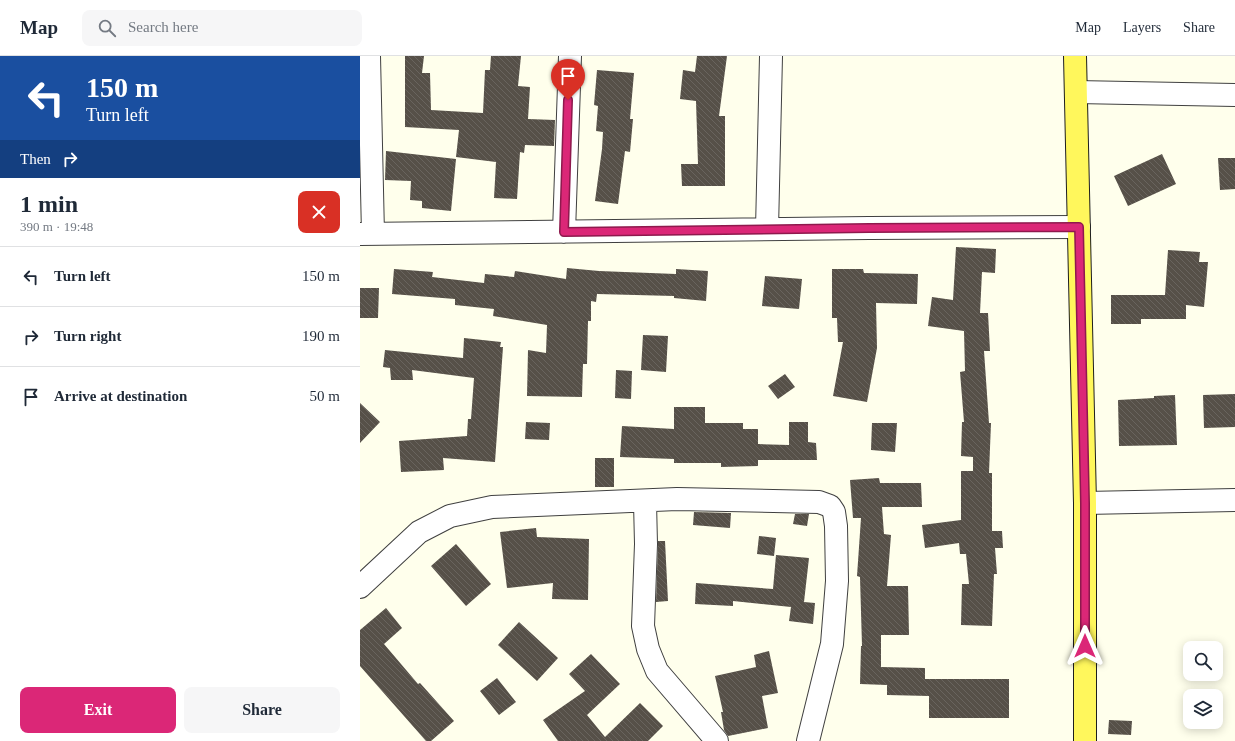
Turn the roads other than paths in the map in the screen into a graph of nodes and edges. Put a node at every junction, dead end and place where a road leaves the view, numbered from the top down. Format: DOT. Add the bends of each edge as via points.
graph roads {
  1 [pos="369,56"];
  2 [pos="570,56"];
  3 [pos="771,56"];
  4 [pos="1075,56"];
  5 [pos="1076,92"];
  6 [pos="1235,95"];
  7 [pos="1079,227"];
  8 [pos="767,229"];
  9 [pos="564,232"];
  10 [pos="367,234"];
  11 [pos="1235,500"];
  12 [pos="645,502"];
  13 [pos="1085,503"];
  14 [pos="360,587"];
  15 [pos="717,741"];
  16 [pos="808,741"];
  17 [pos="1085,741"];
  1 -- 10 [label="street"];
  2 -- 9 [label="street"];
  3 -- 8 [label="street"];
  4 -- 5 [label="main road"];
  5 -- 6 [label="street"];
  5 -- 7 [label="main road"];
  7 -- 8 [label="street"];
  7 -- 13 [label="main road"];
  8 -- 9 [label="street"];
  9 -- 10 [label="street"];
  11 -- 13 [label="street"];
  12 -- 14 [label="street" via="492,507 450,516 419,532"];
  12 -- 15 [label="street" via="643,626 648,649 656,671"];
  12 -- 16 [label="street" via="677,499 819,502 830,506 834,512 836,526 832,644"];
  13 -- 17 [label="main road"];
}
